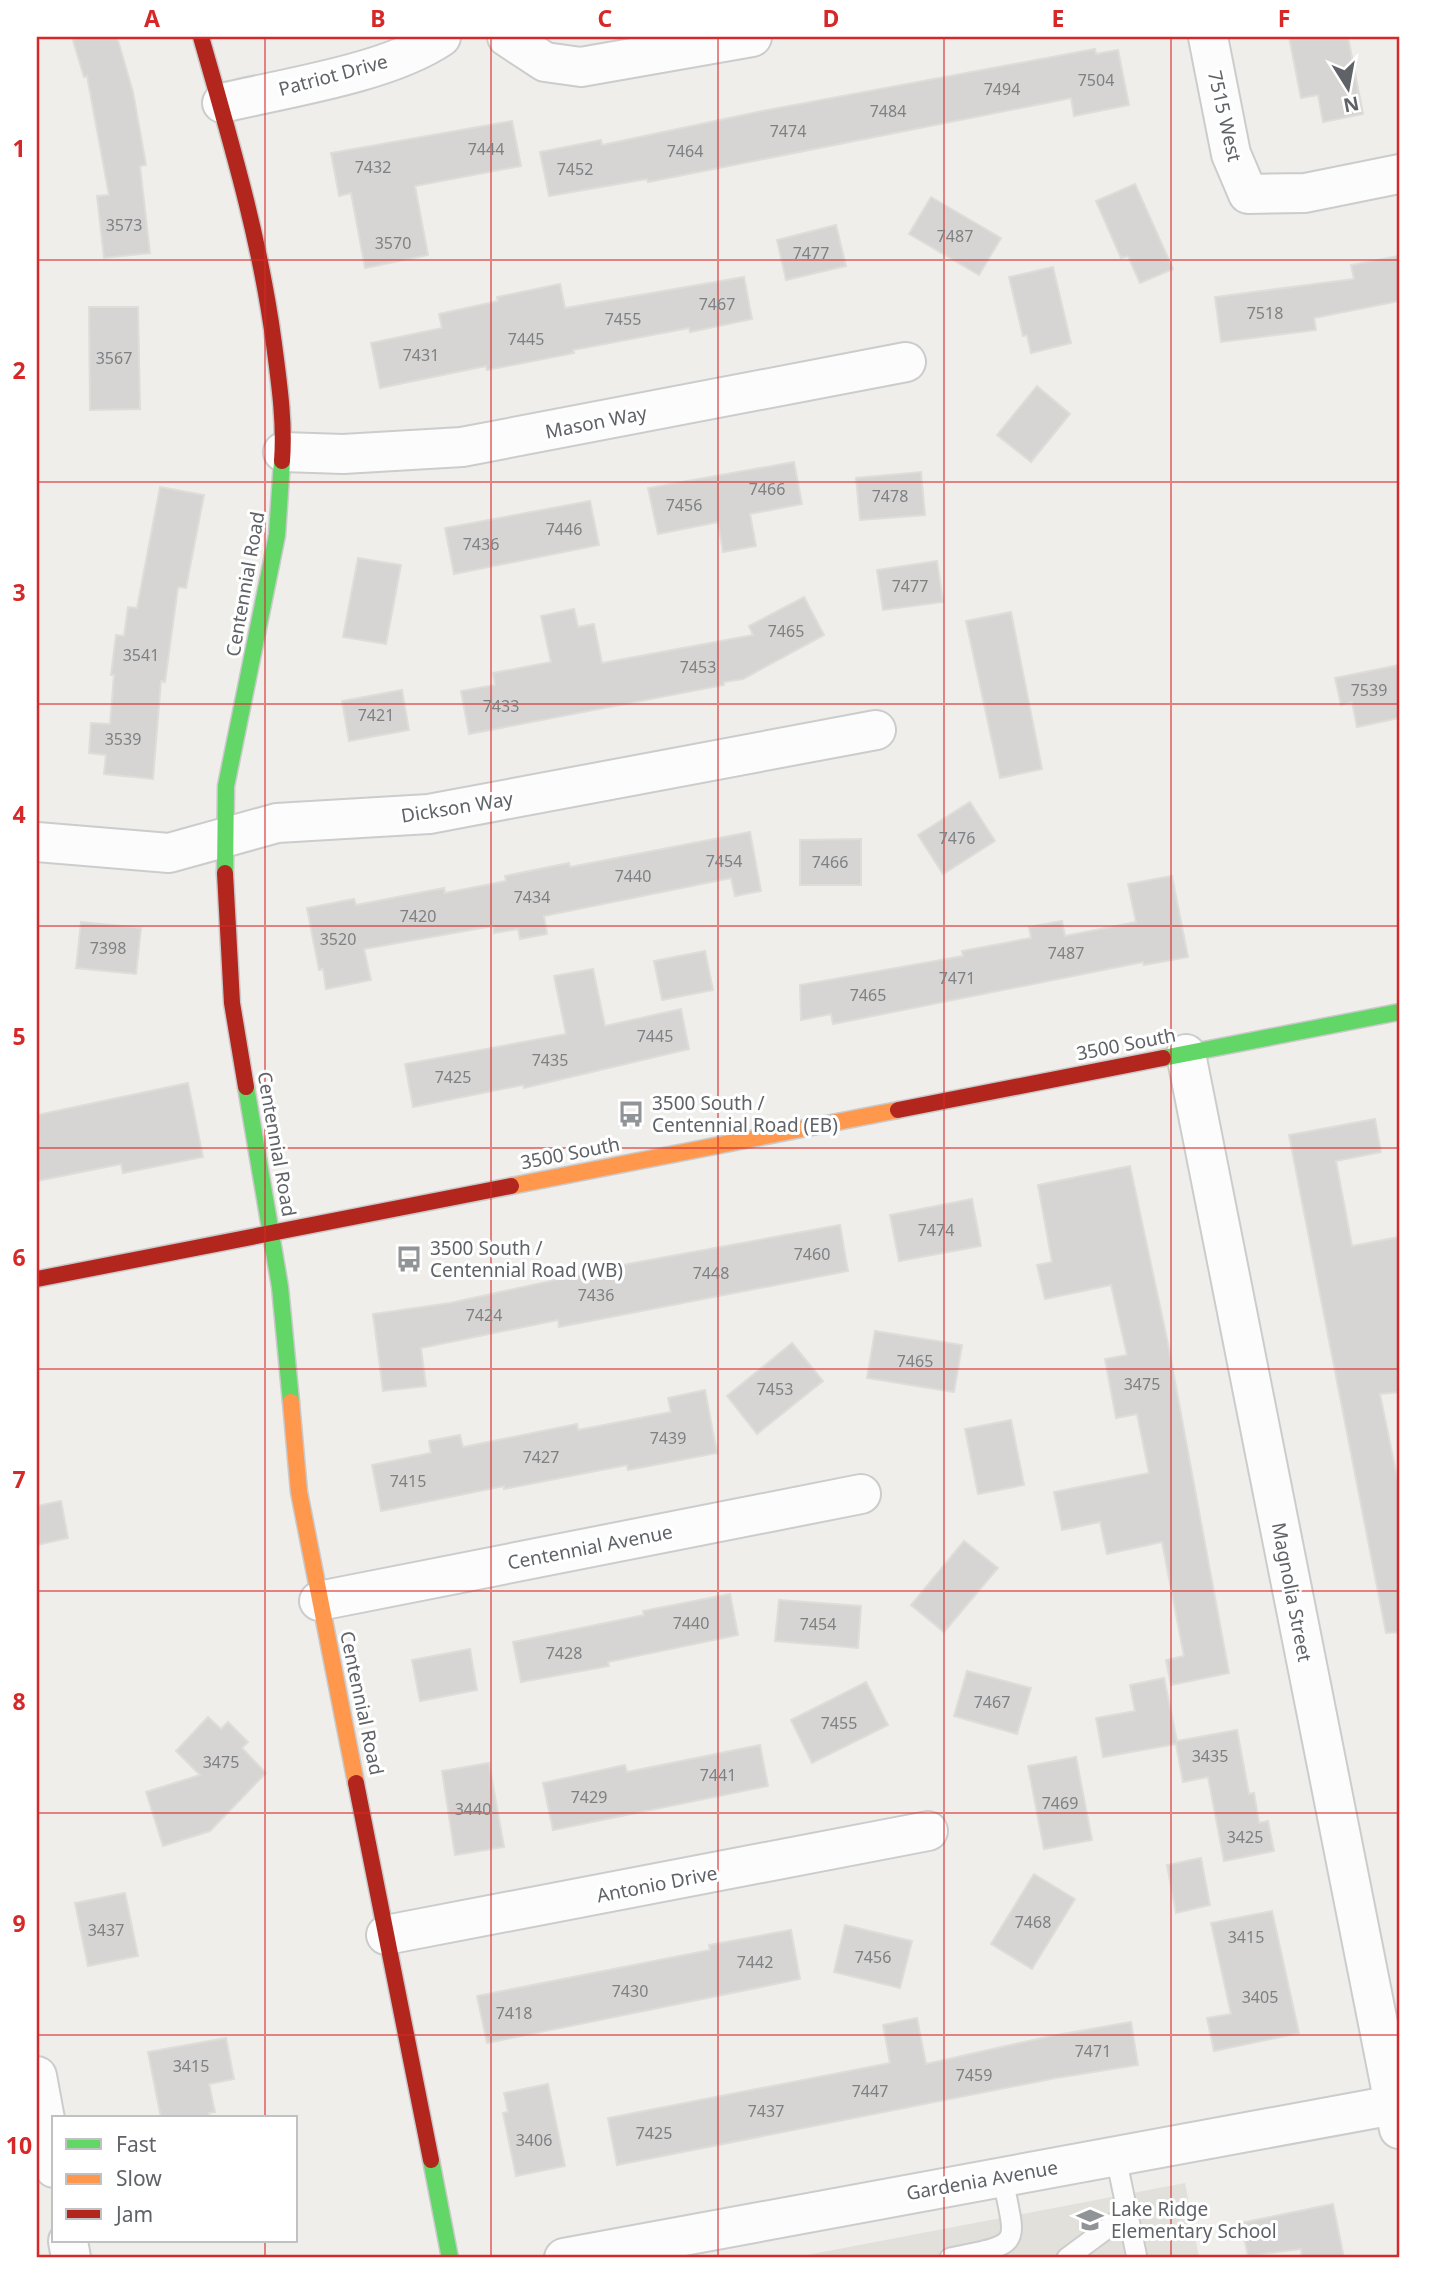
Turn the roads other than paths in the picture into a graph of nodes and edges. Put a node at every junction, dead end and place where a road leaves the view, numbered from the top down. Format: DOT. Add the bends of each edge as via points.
graph roads {
  1 [pos="201,37"];
  2 [pos="441,37"];
  3 [pos="507,37"];
  4 [pos="752,37"];
  5 [pos="1208,37"];
  6 [pos="222,103"];
  7 [pos="1399,174"];
  8 [pos="906,362"];
  9 [pos="283,452"];
  10 [pos="876,730"];
  11 [pos="223,838"];
  12 [pos="37,842"];
  13 [pos="1399,1012"];
  14 [pos="1186,1054"];
  15 [pos="272,1233"];
  16 [pos="37,1279"];
  17 [pos="861,1494"];
  18 [pos="319,1601"];
  19 [pos="928,1831"];
  20 [pos="386,1936"];
  21 [pos="37,2076"];
  22 [pos="1398,2113"];
  23 [pos="52,2157"];
  24 [pos="1116,2158"];
  25 [pos="1002,2175"];
  26 [pos="1128,2213"];
  27 [pos="450,2258"];
  28 [pos="564,2258"];
  29 [pos="950,2258"];
  30 [pos="1067,2258"];
  31 [pos="1137,2258"];
  1 -- 6 [label="street, Centennial Road"];
  2 -- 6 [label="street, Patriot Drive" via="373,67"];
  3 -- 4 [label="street" via="545,62 581,67"];
  5 -- 7 [label="street, 7515 West" via="1231,154 1248,194 1305,193"];
  6 -- 9 [label="street, Centennial Road" via="267,284"];
  8 -- 9 [label="street, Mason Way" via="462,447 343,454"];
  9 -- 11 [label="street, Centennial Road" via="277,535 226,786"];
  10 -- 11 [label="street, Dickson Way" via="429,814 277,823"];
  11 -- 12 [label="street, Dickson Way" via="169,853"];
  11 -- 15 [label="street, Centennial Road" via="232,1003"];
  13 -- 14 [label="street, 3500 South"];
  14 -- 15 [label="street, 3500 South"];
  14 -- 22 [label="street, Magnolia Street"];
  15 -- 16 [label="street, 3500 South"];
  15 -- 18 [label="street, Centennial Road" via="299,1492"];
  17 -- 18 [label="street, Centennial Avenue"];
  18 -- 20 [label="street, Centennial Road"];
  19 -- 20 [label="street, Antonio Drive"];
  20 -- 27 [label="street, Centennial Road"];
  21 -- 23 [label="street"];
  22 -- 24 [label="street, Gardenia Avenue"];
  24 -- 25 [label="street, Gardenia Avenue"];
  24 -- 26 [label="lane"];
  25 -- 28 [label="street, Gardenia Avenue"];
  25 -- 29 [label="lane" via="1012,2230 1009,2241 1000,2248"];
  26 -- 30 [label="lane"];
  26 -- 31 [label="lane"];
}
